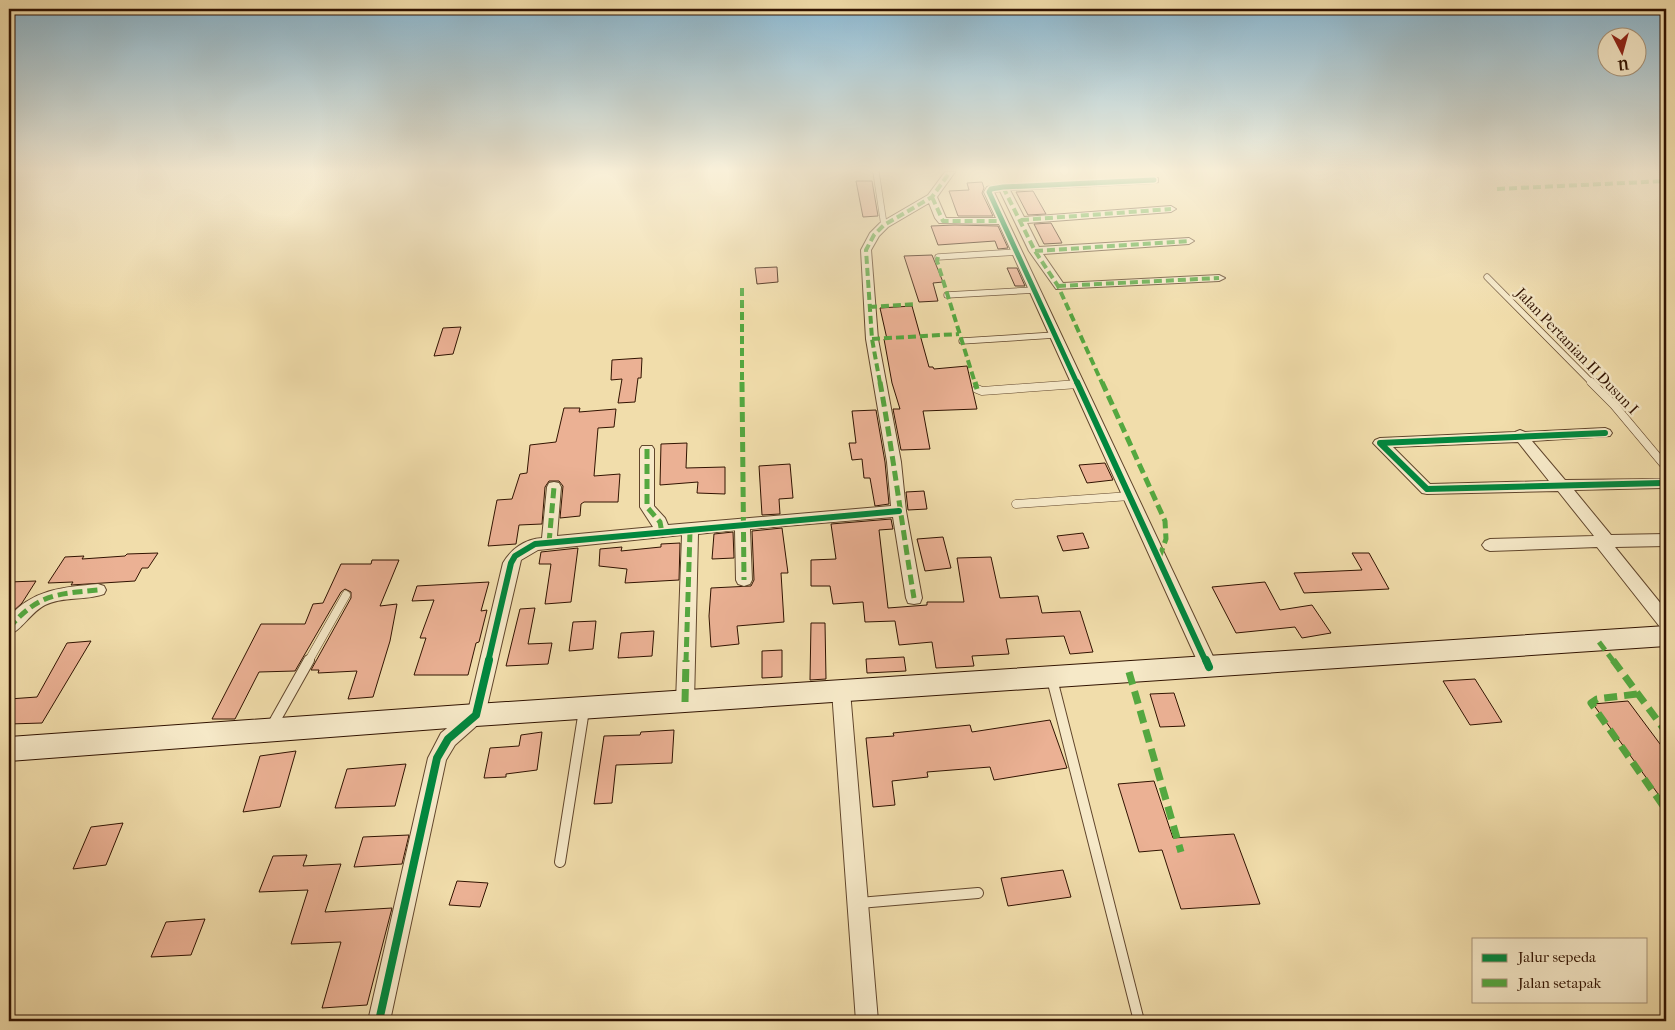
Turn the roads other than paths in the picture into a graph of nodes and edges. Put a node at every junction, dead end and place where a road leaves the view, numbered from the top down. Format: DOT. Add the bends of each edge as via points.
graph roads {
  1 [pos="883,220"];
  2 [pos="892,220"];
  3 [pos="943,220"];
  4 [pos="1021,220"];
  5 [pos="1002,221"];
  6 [pos="884,225"];
  7 [pos="1189,241"];
  8 [pos="1035,251"];
  9 [pos="1017,252"];
  10 [pos="938,257"];
  11 [pos="1487,277"];
  12 [pos="1219,278"];
  13 [pos="1035,290"];
  14 [pos="947,295"];
  15 [pos="1056,335"];
  16 [pos="962,341"];
  17 [pos="1078,384"];
  18 [pos="977,389"];
  19 [pos="1605,433"];
  20 [pos="1520,435"];
  21 [pos="648,449"];
  22 [pos="1666,467"];
  23 [pos="1662,483"];
  24 [pos="554,487"];
  25 [pos="1563,487"];
  26 [pos="1130,496"];
  27 [pos="1016,504"];
  28 [pos="900,511"];
  29 [pos="742,524"];
  30 [pos="690,531"];
  31 [pos="662,533"];
  32 [pos="1666,540"];
  33 [pos="1605,542"];
  34 [pos="549,543"];
  35 [pos="1490,545"];
  36 [pos="744,580"];
  37 [pos="98,590"];
  38 [pos="346,595"];
  39 [pos="914,598"];
  40 [pos="1666,622"];
  41 [pos="9,628"];
  42 [pos="1666,636"];
  43 [pos="1209,667"];
  44 [pos="1052,677"];
  45 [pos="841,691"];
  46 [pos="685,702"];
  47 [pos="584,708"];
  48 [pos="476,715"];
  49 [pos="270,730"];
  50 [pos="9,749"];
  51 [pos="560,862"];
  52 [pos="978,893"];
  53 [pos="857,903"];
  54 [pos="380,1021"];
  55 [pos="867,1021"];
  56 [pos="1138,1021"];
  1 -- 6 [label="lane"];
  2 -- 6 [label="street"];
  3 -- 5 [label="street"];
  4 -- 8 [label="street"];
  5 -- 9 [label="street"];
  6 -- 28 [label="street" via="866,250 868,298"];
  7 -- 8 [label="street"];
  8 -- 12 [label="street" via="1060,287"];
  9 -- 10 [label="lane"];
  9 -- 13 [label="street"];
  11 -- 22 [label="lane, Jalan Pertanian II Dusun I" via="1614,405"];
  13 -- 14 [label="lane"];
  13 -- 15 [label="street"];
  15 -- 16 [label="lane"];
  15 -- 17 [label="street"];
  17 -- 18 [label="lane"];
  17 -- 26 [label="street"];
  19 -- 20 [label="street"];
  20 -- 25 [label="street"];
  20 -- 25 [label="street" via="1380,444 1427,489"];
  21 -- 31 [label="street" via="647,508 660,522"];
  23 -- 25 [label="street"];
  24 -- 34 [label="street"];
  25 -- 33 [label="street"];
  26 -- 27 [label="lane"];
  26 -- 43 [label="street"];
  28 -- 29 [label="street"];
  28 -- 39 [label="street"];
  29 -- 30 [label="street"];
  29 -- 36 [label="street"];
  30 -- 31 [label="street"];
  30 -- 46 [label="street"];
  31 -- 34 [label="street"];
  32 -- 33 [label="street"];
  33 -- 35 [label="street"];
  33 -- 40 [label="street"];
  34 -- 48 [label="street" via="536,544 515,556 510,563"];
  37 -- 41 [label="street" via="54,594 32,603"];
  38 -- 49 [label="lane"];
  42 -- 43 [label="main road"];
  43 -- 44 [label="main road"];
  44 -- 45 [label="main road"];
  44 -- 56 [label="lane"];
  45 -- 46 [label="main road"];
  45 -- 53 [label="street"];
  46 -- 47 [label="main road"];
  47 -- 48 [label="main road"];
  47 -- 51 [label="lane"];
  48 -- 49 [label="main road"];
  48 -- 54 [label="street" via="448,739 436,758"];
  49 -- 50 [label="main road"];
  52 -- 53 [label="lane"];
  53 -- 55 [label="street"];
}
